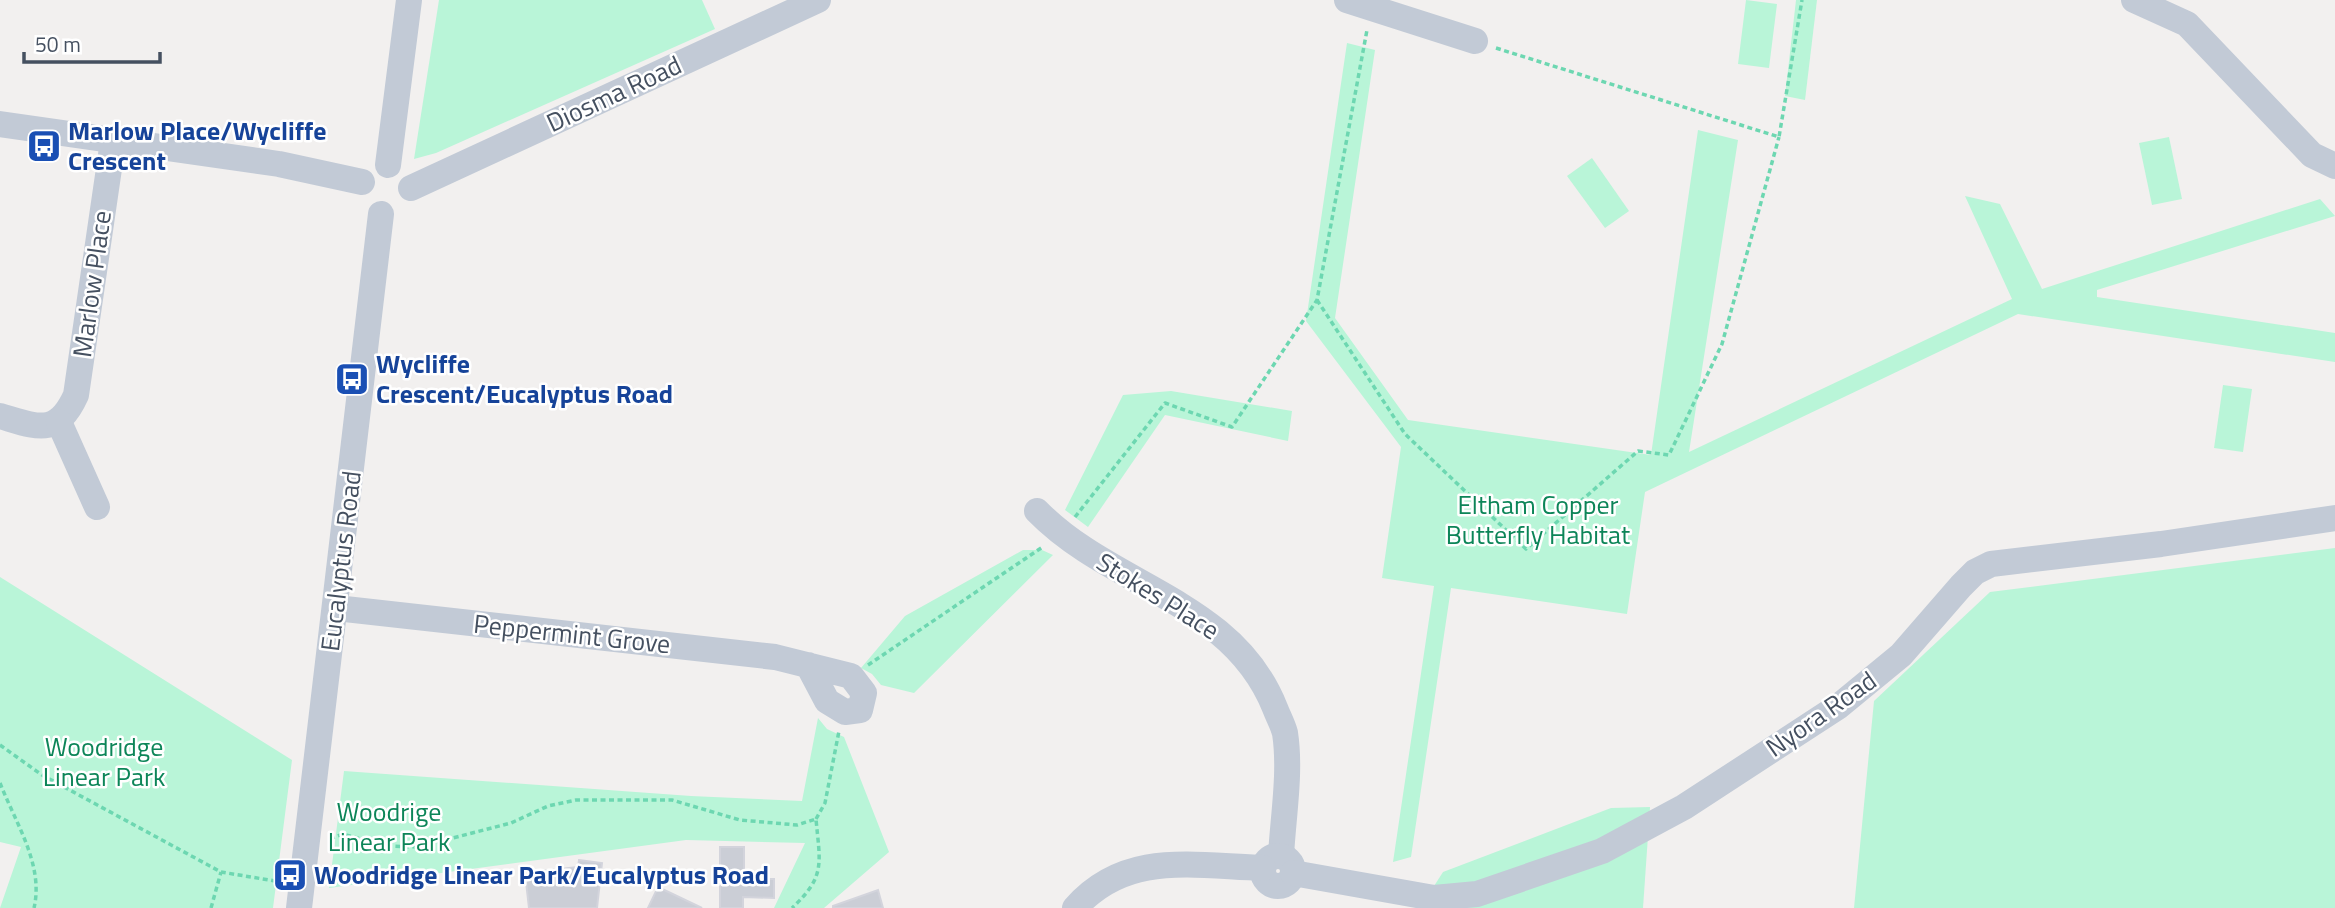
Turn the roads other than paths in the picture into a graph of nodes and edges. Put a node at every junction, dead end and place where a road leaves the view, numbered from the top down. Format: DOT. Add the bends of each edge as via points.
graph roads {
  1 [pos="409,0"];
  2 [pos="818,0"];
  3 [pos="2134,0"];
  4 [pos="1359,5"];
  5 [pos="1475,41"];
  6 [pos="0,124"];
  7 [pos="113,141"];
  8 [pos="388,165"];
  9 [pos="2335,166"];
  10 [pos="362,182"];
  11 [pos="411,188"];
  12 [pos="381,214"];
  13 [pos="0,416"];
  14 [pos="59,422"];
  15 [pos="97,508"];
  16 [pos="1037,511"];
  17 [pos="2335,518"];
  18 [pos="337,608"];
  19 [pos="808,665"];
  20 [pos="1279,866"];
  21 [pos="300,896"];
  22 [pos="1075,908"];
  1 -- 8 [label="street"];
  2 -- 11 [label="street, Diosma Road"];
  3 -- 9 [label="street" via="2187,24 2312,155"];
  4 -- 5 [label="street"];
  6 -- 7 [label="street"];
  7 -- 10 [label="street" via="279,164"];
  7 -- 14 [label="street, Marlow Place" via="76,395"];
  8 -- 10 [label="street" via="372,169"];
  8 -- 11 [label="street" via="406,176"];
  10 -- 12 [label="street" via="362,198"];
  11 -- 12 [label="street" via="402,209"];
  12 -- 18 [label="street, Eucalyptus Road"];
  13 -- 14 [label="street" via="32,425"];
  14 -- 15 [label="street"];
  16 -- 20 [label="street, Stokes Place" via="1060,535 1206,621 1250,660 1269,692 1284,732"];
  17 -- 20 [label="street, Nyora Road" via="1991,564 1975,572 1901,655 1839,706 1684,807 1602,851 1517,882 1476,894 1434,898"];
  18 -- 19 [label="street, Peppermint Grove" via="775,657"];
  18 -- 21 [label="street, Eucalyptus Road"];
  19 -- 19 [label="street, Peppermint Grove" via="827,701 845,712 860,710 864,693 851,676"];
  20 -- 22 [label="street, Nyora Road" via="1174,865 1132,870 1107,879"];
}
